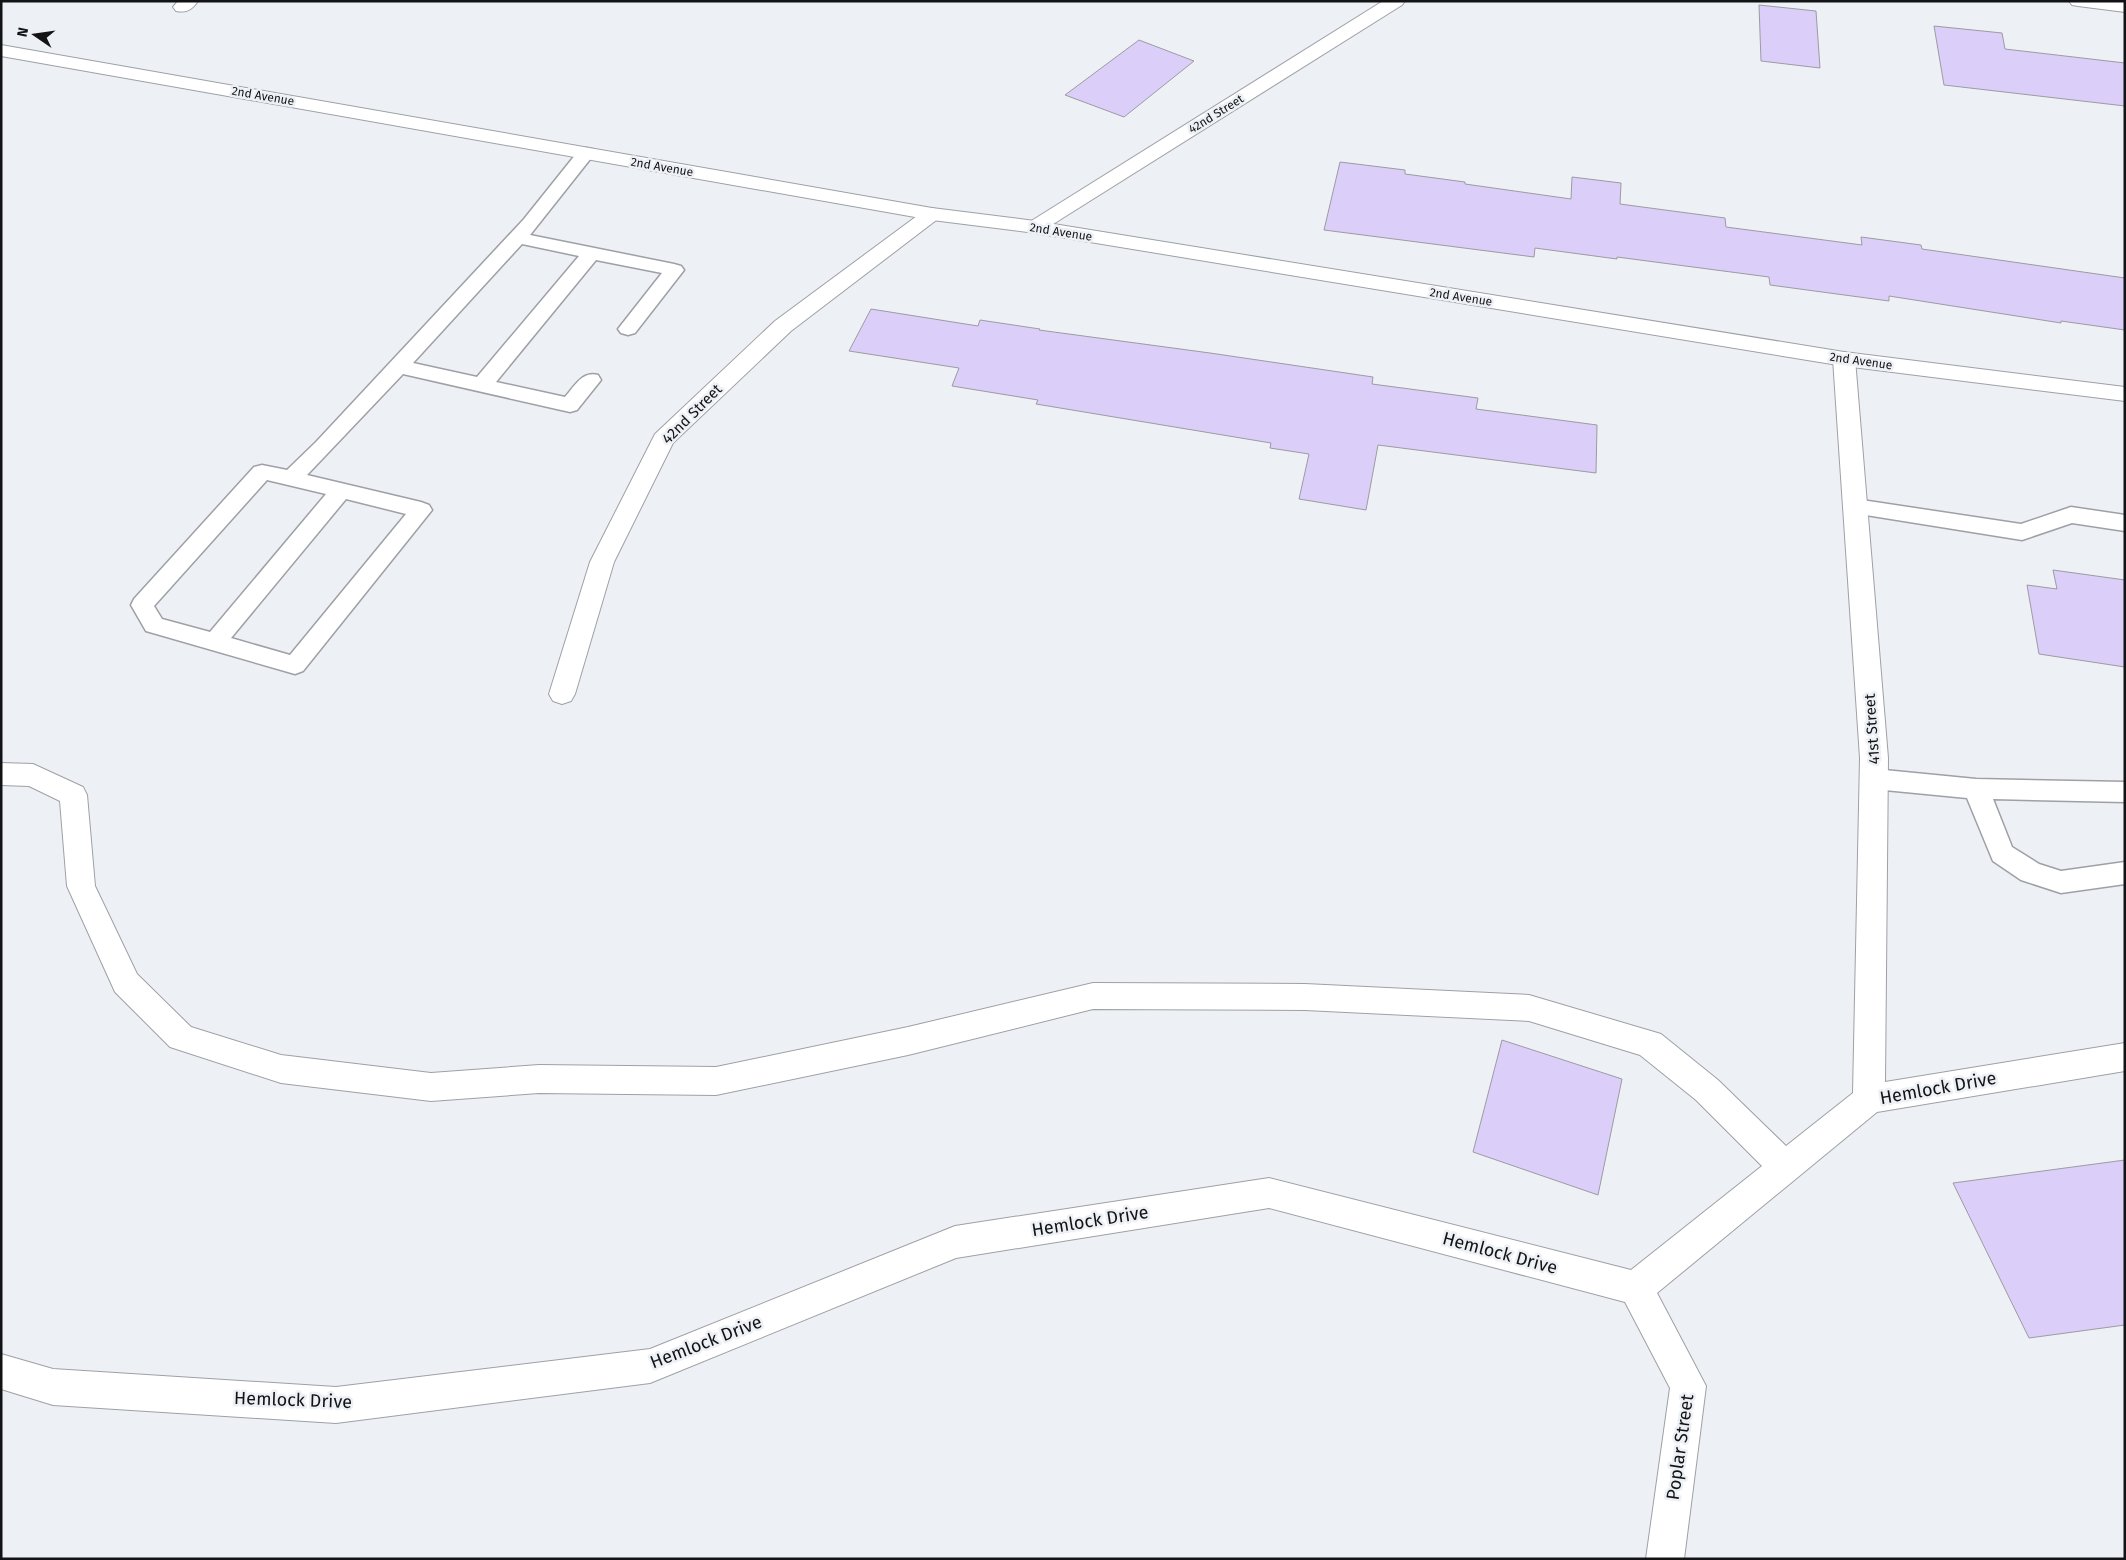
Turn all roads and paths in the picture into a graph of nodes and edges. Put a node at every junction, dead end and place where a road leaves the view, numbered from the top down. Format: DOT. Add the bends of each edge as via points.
graph roads {
  1 [pos="1396,1"];
  2 [pos="2078,1"];
  3 [pos="2125,7"];
  4 [pos="1,50"];
  5 [pos="586,153"];
  6 [pos="932,214"];
  7 [pos="1036,227"];
  8 [pos="518,238"];
  9 [pos="592,253"];
  10 [pos="628,329"];
  11 [pos="1844,359"];
  12 [pos="398,366"];
  13 [pos="590,380"];
  14 [pos="482,385"];
  15 [pos="2125,394"];
  16 [pos="291,478"];
  17 [pos="341,491"];
  18 [pos="1855,507"];
  19 [pos="2125,523"];
  20 [pos="215,642"];
  21 [pos="562,694"];
  22 [pos="1,774"];
  23 [pos="1874,779"];
  24 [pos="1976,789"];
  25 [pos="2125,792"];
  26 [pos="2125,873"];
  27 [pos="2125,1057"];
  28 [pos="1869,1100"];
  29 [pos="1786,1168"];
  30 [pos="1636,1288"];
  31 [pos="1,1371"];
  32 [pos="1665,1559"];
  1 -- 7 [label="street, 42nd Street"];
  2 -- 3 [label="street"];
  4 -- 5 [label="street, 2nd Avenue"];
  5 -- 6 [label="street, 2nd Avenue"];
  5 -- 8 [label="lane"];
  6 -- 7 [label="street, 2nd Avenue"];
  6 -- 21 [label="street, 42nd Street" via="782,326 663,439 602,562"];
  7 -- 11 [label="street, 2nd Avenue"];
  8 -- 9 [label="lane"];
  8 -- 12 [label="lane"];
  9 -- 10 [label="lane" via="674,270"];
  9 -- 14 [label="lane"];
  11 -- 15 [label="street, 2nd Avenue"];
  11 -- 18 [label="street, 41st Street"];
  12 -- 14 [label="lane"];
  12 -- 16 [label="lane"];
  13 -- 14 [label="lane" via="570,405"];
  16 -- 17 [label="lane"];
  16 -- 20 [label="lane" via="262,472 142,605 154,625"];
  17 -- 20 [label="lane"];
  17 -- 20 [label="lane" via="421,510 295,665"];
  18 -- 19 [label="lane" via="2022,532 2071,515"];
  18 -- 23 [label="street, 41st Street"];
  22 -- 29 [label="street" via="34,775 73,795 81,886 126,983 181,1037 281,1068 431,1087 539,1079 716,1081 908,1041 1094,996 1305,997 1529,1008 1650,1044 1706,1090"];
  23 -- 24 [label="lane"];
  23 -- 28 [label="street, 41st Street"];
  24 -- 25 [label="lane"];
  24 -- 26 [label="lane" via="2002,854 2030,872 2060,882"];
  27 -- 28 [label="street, Hemlock Drive"];
  28 -- 29 [label="street, Hemlock Drive"];
  29 -- 30 [label="street, Hemlock Drive"];
  30 -- 31 [label="street, Hemlock Drive" via="1268,1193 956,1242 650,1366 336,1405 53,1387"];
  30 -- 32 [label="street, Poplar Street" via="1688,1386"];
}
